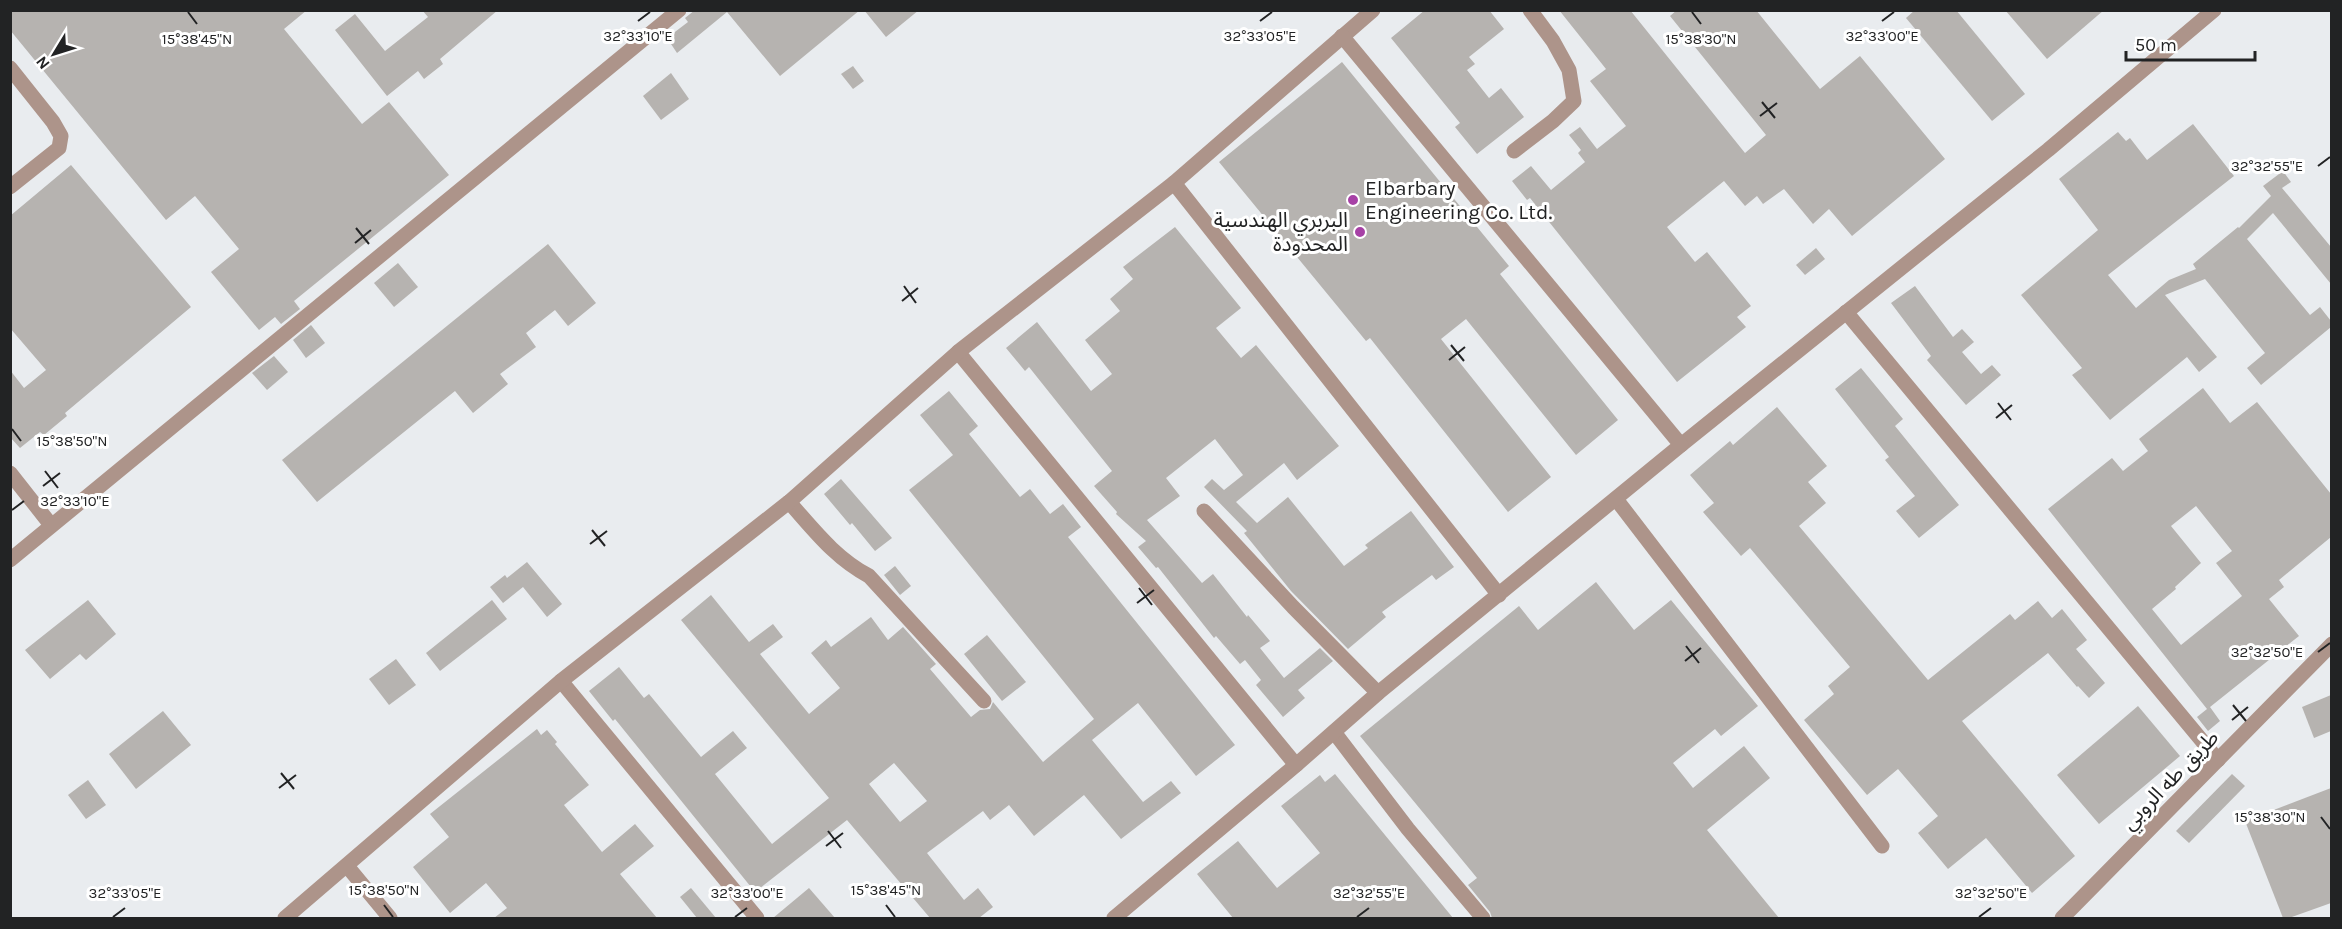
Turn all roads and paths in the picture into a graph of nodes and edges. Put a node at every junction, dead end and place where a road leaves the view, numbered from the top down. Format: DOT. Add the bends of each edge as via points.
graph roads {
  1 [pos="679,10"];
  2 [pos="1373,10"];
  3 [pos="1530,10"];
  4 [pos="2214,10"];
  5 [pos="1342,36"];
  6 [pos="10,68"];
  7 [pos="1514,151"];
  8 [pos="1174,183"];
  9 [pos="10,187"];
  10 [pos="1846,312"];
  11 [pos="958,352"];
  12 [pos="1681,445"];
  13 [pos="10,473"];
  14 [pos="1616,498"];
  15 [pos="789,502"];
  16 [pos="1204,511"];
  17 [pos="51,525"];
  18 [pos="10,560"];
  19 [pos="1499,595"];
  20 [pos="2331,644"];
  21 [pos="561,681"];
  22 [pos="1378,693"];
  23 [pos="984,701"];
  24 [pos="1334,732"];
  25 [pos="2218,760"];
  26 [pos="1296,765"];
  27 [pos="1882,846"];
  28 [pos="347,866"];
  29 [pos="285,918"];
  30 [pos="390,918"];
  31 [pos="757,918"];
  32 [pos="1114,918"];
  33 [pos="1483,918"];
  34 [pos="2062,918"];
  1 -- 17 [label="street"];
  2 -- 5 [label="street"];
  3 -- 7 [label="street" via="1569,70 1574,101"];
  4 -- 10 [label="street"];
  5 -- 8 [label="street"];
  5 -- 12 [label="street"];
  6 -- 9 [label="street" via="61,136 59,148"];
  8 -- 11 [label="street"];
  8 -- 19 [label="street"];
  10 -- 12 [label="street"];
  10 -- 25 [label="street"];
  11 -- 15 [label="street"];
  11 -- 26 [label="street"];
  12 -- 14 [label="street"];
  13 -- 17 [label="street"];
  14 -- 19 [label="street"];
  14 -- 27 [label="street"];
  15 -- 21 [label="street"];
  15 -- 23 [label="street" via="834,553 869,576"];
  16 -- 22 [label="street"];
  17 -- 18 [label="street"];
  19 -- 22 [label="street"];
  20 -- 25 [label="street, طريق طه الروبي"];
  21 -- 28 [label="street"];
  21 -- 31 [label="street"];
  22 -- 24 [label="street"];
  24 -- 26 [label="street"];
  24 -- 33 [label="street"];
  25 -- 34 [label="street, طريق طه الروبي"];
  26 -- 32 [label="street"];
  28 -- 29 [label="street"];
  28 -- 30 [label="street"];
}
